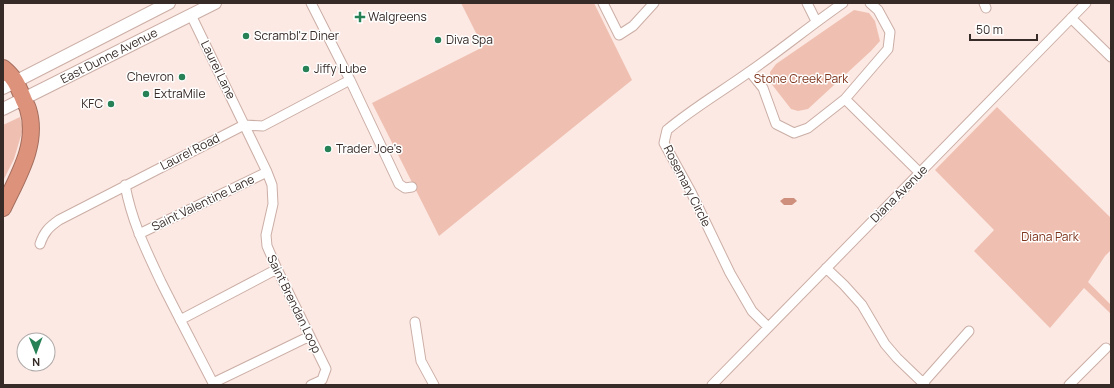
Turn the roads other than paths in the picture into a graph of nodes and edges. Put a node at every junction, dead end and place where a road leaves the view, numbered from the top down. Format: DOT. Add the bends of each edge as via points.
graph roads {
  1 [pos="169,3"];
  2 [pos="215,3"];
  3 [pos="311,3"];
  4 [pos="603,3"];
  5 [pos="654,3"];
  6 [pos="807,3"];
  7 [pos="843,3"];
  8 [pos="870,3"];
  9 [pos="1086,3"];
  10 [pos="191,14"];
  11 [pos="1071,18"];
  12 [pos="816,21"];
  13 [pos="1111,57"];
  14 [pos="3,68"];
  15 [pos="750,72"];
  16 [pos="350,80"];
  17 [pos="10,85"];
  18 [pos="845,99"];
  19 [pos="23,100"];
  20 [pos="3,109"];
  21 [pos="244,125"];
  22 [pos="267,172"];
  23 [pos="920,173"];
  24 [pos="125,185"];
  25 [pos="412,187"];
  26 [pos="3,208"];
  27 [pos="138,234"];
  28 [pos="40,244"];
  29 [pos="826,268"];
  30 [pos="277,269"];
  31 [pos="180,320"];
  32 [pos="415,322"];
  33 [pos="768,327"];
  34 [pos="969,331"];
  35 [pos="310,336"];
  36 [pos="1106,348"];
  37 [pos="213,384"];
  38 [pos="924,384"];
  39 [pos="311,385"];
  40 [pos="434,385"];
  41 [pos="712,385"];
  42 [pos="1069,385"];
  1 -- 17 [label="main road, East Dunne Avenue"];
  2 -- 10 [label="main road, East Dunne Avenue"];
  3 -- 16 [label="street"];
  4 -- 5 [label="street" via="619,35 633,26"];
  6 -- 12 [label="street"];
  7 -- 12 [label="street, Rosemary Circle"];
  8 -- 18 [label="street" via="878,10 890,32 888,49"];
  9 -- 11 [label="street, Diana Avenue"];
  10 -- 19 [label="main road, East Dunne Avenue"];
  10 -- 21 [label="street, Laurel Lane"];
  11 -- 13 [label="street"];
  11 -- 23 [label="street, Diana Avenue"];
  12 -- 15 [label="street, Rosemary Circle"];
  14 -- 17 [label="highway"];
  15 -- 18 [label="street" via="763,88 776,124 794,133 808,128"];
  15 -- 33 [label="street, Rosemary Circle" via="690,111 667,130 664,143 743,297 752,311"];
  16 -- 21 [label="street, Laurel Road" via="263,126"];
  16 -- 25 [label="street" via="399,184 405,188"];
  17 -- 19 [label="highway"];
  18 -- 23 [label="street"];
  19 -- 20 [label="main road, East Dunne Avenue"];
  19 -- 26 [label="highway" via="30,121 30,146"];
  21 -- 22 [label="street, Saint Brendan Loop"];
  21 -- 24 [label="street, Laurel Road"];
  22 -- 27 [label="street, Saint Valentine Lane"];
  22 -- 30 [label="street, Saint Brendan Loop" via="272,185 273,204 266,235 267,246"];
  23 -- 29 [label="street, Diana Avenue"];
  24 -- 27 [label="street"];
  24 -- 28 [label="street, Laurel Road" via="59,220 43,234"];
  27 -- 31 [label="street"];
  29 -- 33 [label="street, Diana Avenue"];
  29 -- 38 [label="street" via="862,305 885,344"];
  30 -- 31 [label="street"];
  30 -- 35 [label="street, Saint Brendan Loop"];
  31 -- 37 [label="street"];
  32 -- 40 [label="street" via="421,361"];
  33 -- 41 [label="street, Diana Avenue"];
  34 -- 38 [label="street"];
  35 -- 37 [label="street"];
  35 -- 39 [label="street, Saint Brendan Loop" via="326,369 322,380"];
  36 -- 42 [label="street"];
}
